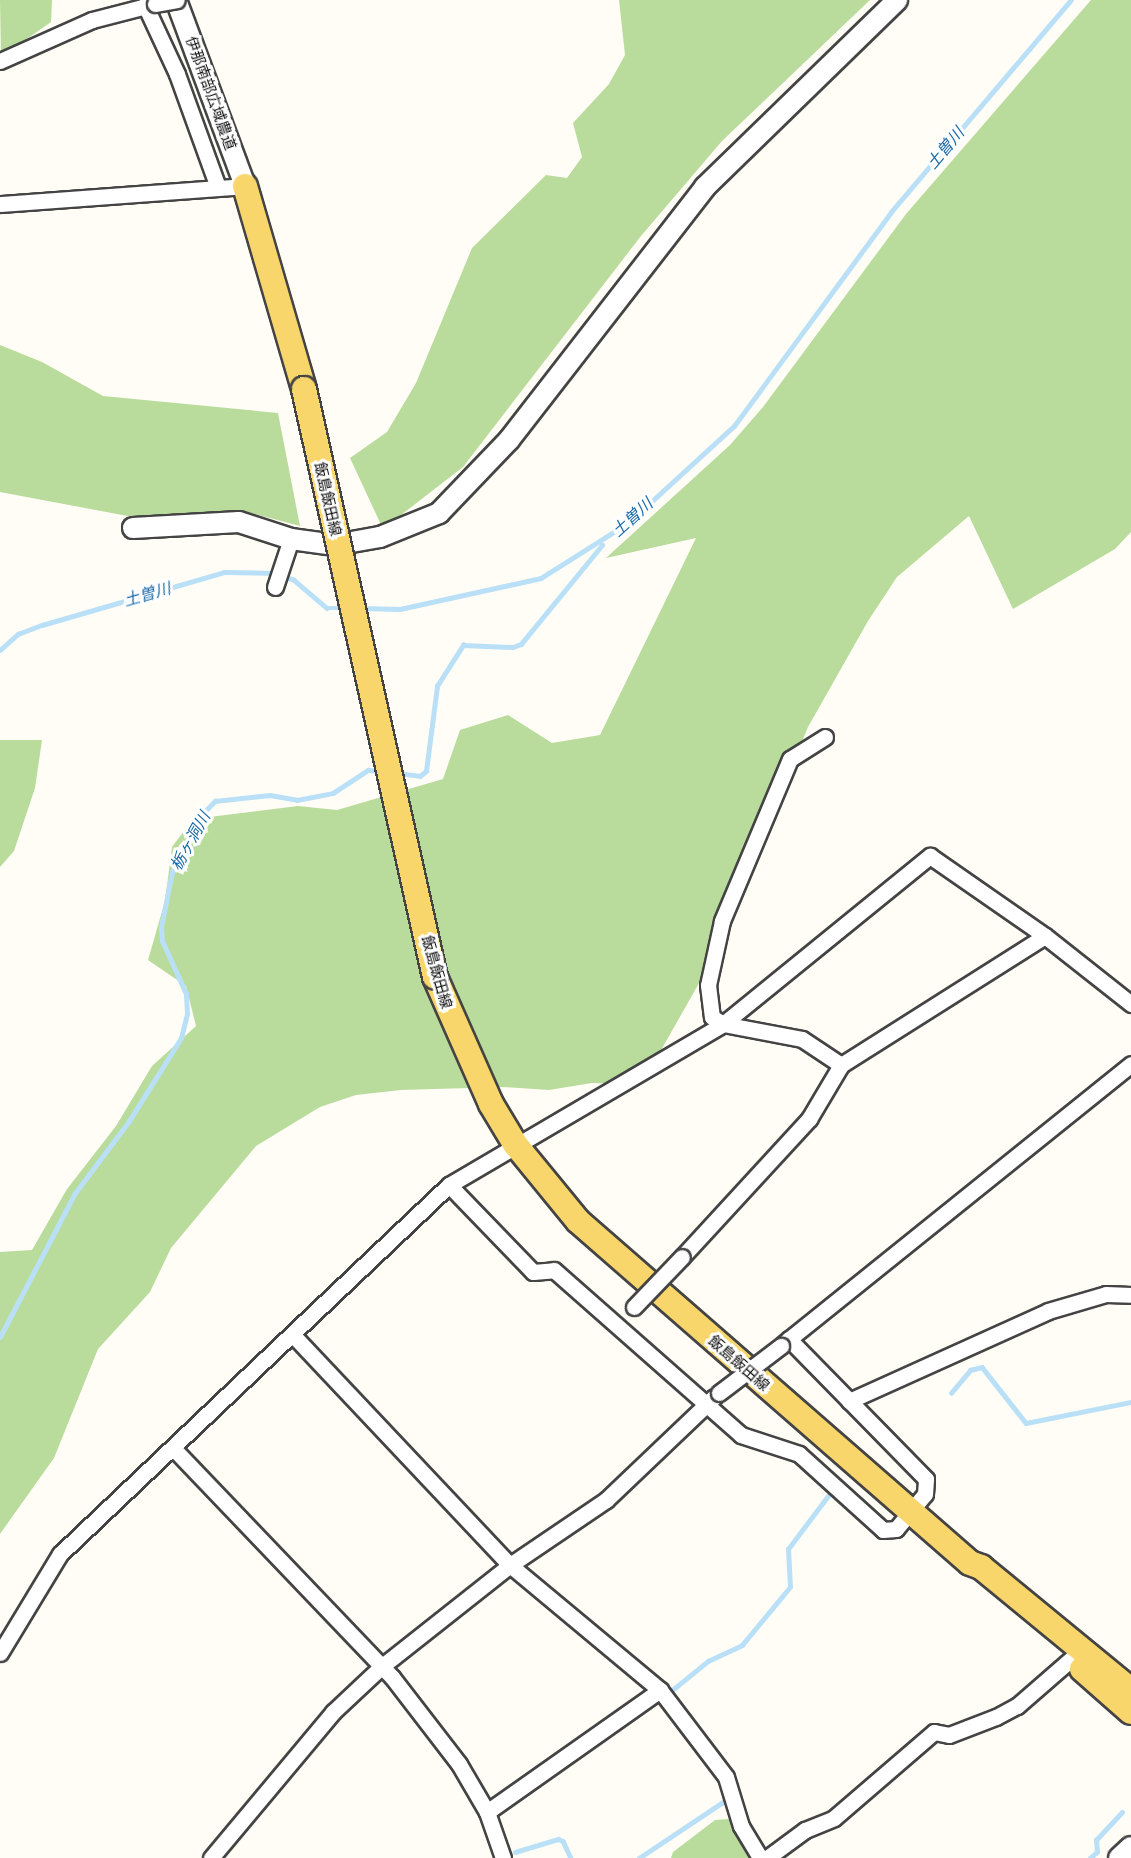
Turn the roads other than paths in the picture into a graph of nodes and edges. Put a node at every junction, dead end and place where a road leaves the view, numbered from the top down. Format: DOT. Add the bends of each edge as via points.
graph roads {
  1 [pos="176,0"];
  2 [pos="897,0"];
  3 [pos="150,5"];
  4 [pos="0,61"];
  5 [pos="245,186"];
  6 [pos="218,187"];
  7 [pos="0,204"];
  8 [pos="133,528"];
  9 [pos="291,539"];
  10 [pos="275,587"];
  11 [pos="825,737"];
  12 [pos="1045,936"];
  13 [pos="1131,1004"];
  14 [pos="723,1024"];
  15 [pos="1131,1064"];
  16 [pos="841,1065"];
  17 [pos="515,1144"];
  18 [pos="449,1185"];
  19 [pos="1131,1294"];
  20 [pos="617,1324"];
  21 [pos="292,1335"];
  22 [pos="785,1343"];
  23 [pos="713,1398"];
  24 [pos="849,1401"];
  25 [pos="174,1449"];
  26 [pos="912,1514"];
  27 [pos="970,1563"];
  28 [pos="510,1565"];
  29 [pos="0,1653"];
  30 [pos="1071,1659"];
  31 [pos="381,1667"];
  32 [pos="1128,1681"];
  33 [pos="660,1689"];
  34 [pos="1131,1713"];
  35 [pos="487,1812"];
  36 [pos="1131,1847"];
  37 [pos="210,1858"];
  38 [pos="503,1858"];
  39 [pos="760,1858"];
  40 [pos="767,1858"];
  41 [pos="1119,1858"];
  1 -- 3 [label="street, bridge"];
  1 -- 5 [label="street, 伊那南部広域農道"];
  2 -- 9 [label="street" via="705,187 509,440 439,513 369,539 335,545"];
  3 -- 4 [label="street" via="63,30"];
  3 -- 6 [label="street"];
  5 -- 6 [label="street"];
  5 -- 17 [label="main road, 飯島飯田線, bridge" via="304,389 435,977 467,1057"];
  6 -- 7 [label="street"];
  8 -- 9 [label="street" via="239,522"];
  9 -- 10 [label="street"];
  11 -- 14 [label="street" via="790,759 722,921 708,985 712,1017"];
  12 -- 13 [label="street"];
  12 -- 14 [label="street" via="930,856"];
  12 -- 16 [label="street"];
  14 -- 16 [label="street" via="802,1039"];
  14 -- 17 [label="street"];
  15 -- 22 [label="street"];
  16 -- 20 [label="street, bridge" via="809,1119"];
  17 -- 18 [label="street"];
  17 -- 26 [label="main road, 飯島飯田線" via="549,1190 608,1249"];
  18 -- 20 [label="street" via="533,1272 554,1270"];
  18 -- 21 [label="street"];
  19 -- 24 [label="street" via="1106,1294 1048,1311"];
  20 -- 23 [label="street"];
  21 -- 25 [label="street"];
  21 -- 28 [label="street"];
  22 -- 23 [label="street, bridge"];
  22 -- 24 [label="street"];
  23 -- 26 [label="street" via="741,1435 799,1454 883,1530 896,1529"];
  23 -- 28 [label="street" via="606,1500"];
  24 -- 26 [label="street" via="926,1479 925,1494"];
  25 -- 29 [label="street" via="60,1554"];
  25 -- 31 [label="street"];
  26 -- 27 [label="main road, 飯島飯田線"];
  27 -- 30 [label="main road, 飯島飯田線" via="976,1575"];
  27 -- 32 [label="main road, 飯島飯田線" via="981,1567"];
  28 -- 31 [label="street"];
  28 -- 33 [label="street"];
  30 -- 34 [label="main road, 飯島飯田線"];
  30 -- 40 [label="street" via="1017,1706 949,1735 934,1732 834,1818 805,1830"];
  31 -- 35 [label="street" via="459,1764"];
  31 -- 37 [label="street" via="333,1712"];
  33 -- 35 [label="street"];
  33 -- 39 [label="street" via="726,1777 741,1826"];
  35 -- 38 [label="street"];
  36 -- 41 [label="street"];
}
